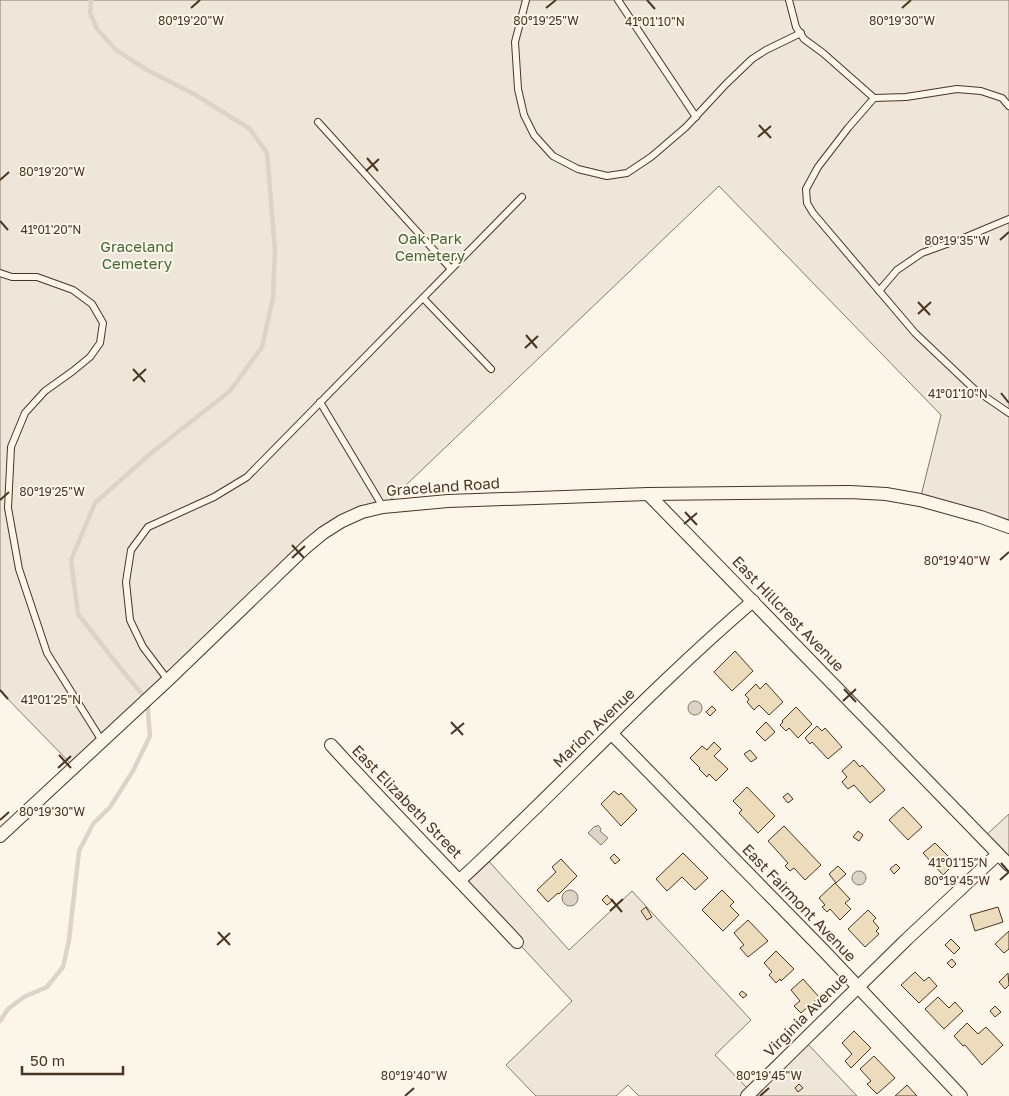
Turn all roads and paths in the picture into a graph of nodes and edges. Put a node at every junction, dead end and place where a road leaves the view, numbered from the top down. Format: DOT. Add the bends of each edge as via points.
graph roads {
  1 [pos="526,0"];
  2 [pos="618,0"];
  3 [pos="789,0"];
  4 [pos="801,34"];
  5 [pos="874,98"];
  6 [pos="1009,106"];
  7 [pos="696,117"];
  8 [pos="318,122"];
  9 [pos="522,197"];
  10 [pos="1009,219"];
  11 [pos="451,269"];
  12 [pos="1,274"];
  13 [pos="879,291"];
  14 [pos="423,298"];
  15 [pos="491,369"];
  16 [pos="320,402"];
  17 [pos="1009,413"];
  18 [pos="648,494"];
  19 [pos="383,507"];
  20 [pos="1009,527"];
  21 [pos="753,601"];
  22 [pos="168,680"];
  23 [pos="612,734"];
  24 [pos="102,741"];
  25 [pos="331,745"];
  26 [pos="0,836"];
  27 [pos="998,854"];
  28 [pos="1009,865"];
  29 [pos="460,880"];
  30 [pos="517,942"];
  31 [pos="858,987"];
  32 [pos="747,1096"];
  33 [pos="961,1096"];
  1 -- 7 [label="lane" via="515,42 518,88 524,115 534,135 553,156 578,169 607,176 628,173 652,157"];
  2 -- 7 [label="lane"];
  3 -- 4 [label="lane"];
  4 -- 5 [label="lane"];
  4 -- 7 [label="lane" via="752,59"];
  5 -- 6 [label="lane" via="957,89 981,91 1002,98"];
  5 -- 13 [label="lane" via="818,167 806,189 807,202 813,213"];
  8 -- 11 [label="lane"];
  9 -- 11 [label="lane"];
  10 -- 13 [label="lane" via="922,252 896,270"];
  11 -- 14 [label="lane"];
  12 -- 24 [label="lane" via="37,278 73,290 92,304 103,323 100,343 90,357 45,391 26,413 11,447 8,508 19,569 47,653"];
  13 -- 17 [label="lane" via="914,333 974,390"];
  14 -- 15 [label="lane"];
  14 -- 16 [label="lane"];
  16 -- 19 [label="lane"];
  16 -- 22 [label="lane" via="247,477 214,497 148,527 131,550 126,582 130,620 143,646"];
  18 -- 19 [label="street, Graceland Road"];
  18 -- 20 [label="street, Graceland Road" via="886,494 920,500"];
  18 -- 21 [label="street, East Hillcrest Avenue"];
  19 -- 22 [label="street, Graceland Road" via="362,512 323,532"];
  21 -- 23 [label="street, Marion Avenue" via="714,634"];
  21 -- 27 [label="street, East Hillcrest Avenue"];
  22 -- 24 [label="street, Graceland Road"];
  23 -- 29 [label="street, Marion Avenue"];
  23 -- 31 [label="street, East Fairmont Avenue"];
  24 -- 26 [label="street, Graceland Road"];
  25 -- 29 [label="street, East Elizabeth Street"];
  27 -- 28 [label="street, East Hillcrest Avenue"];
  27 -- 31 [label="street, Virginia Avenue"];
  29 -- 30 [label="street, East Elizabeth Street"];
  31 -- 32 [label="street, Virginia Avenue"];
  31 -- 33 [label="street, East Fairmont Avenue"];
}
